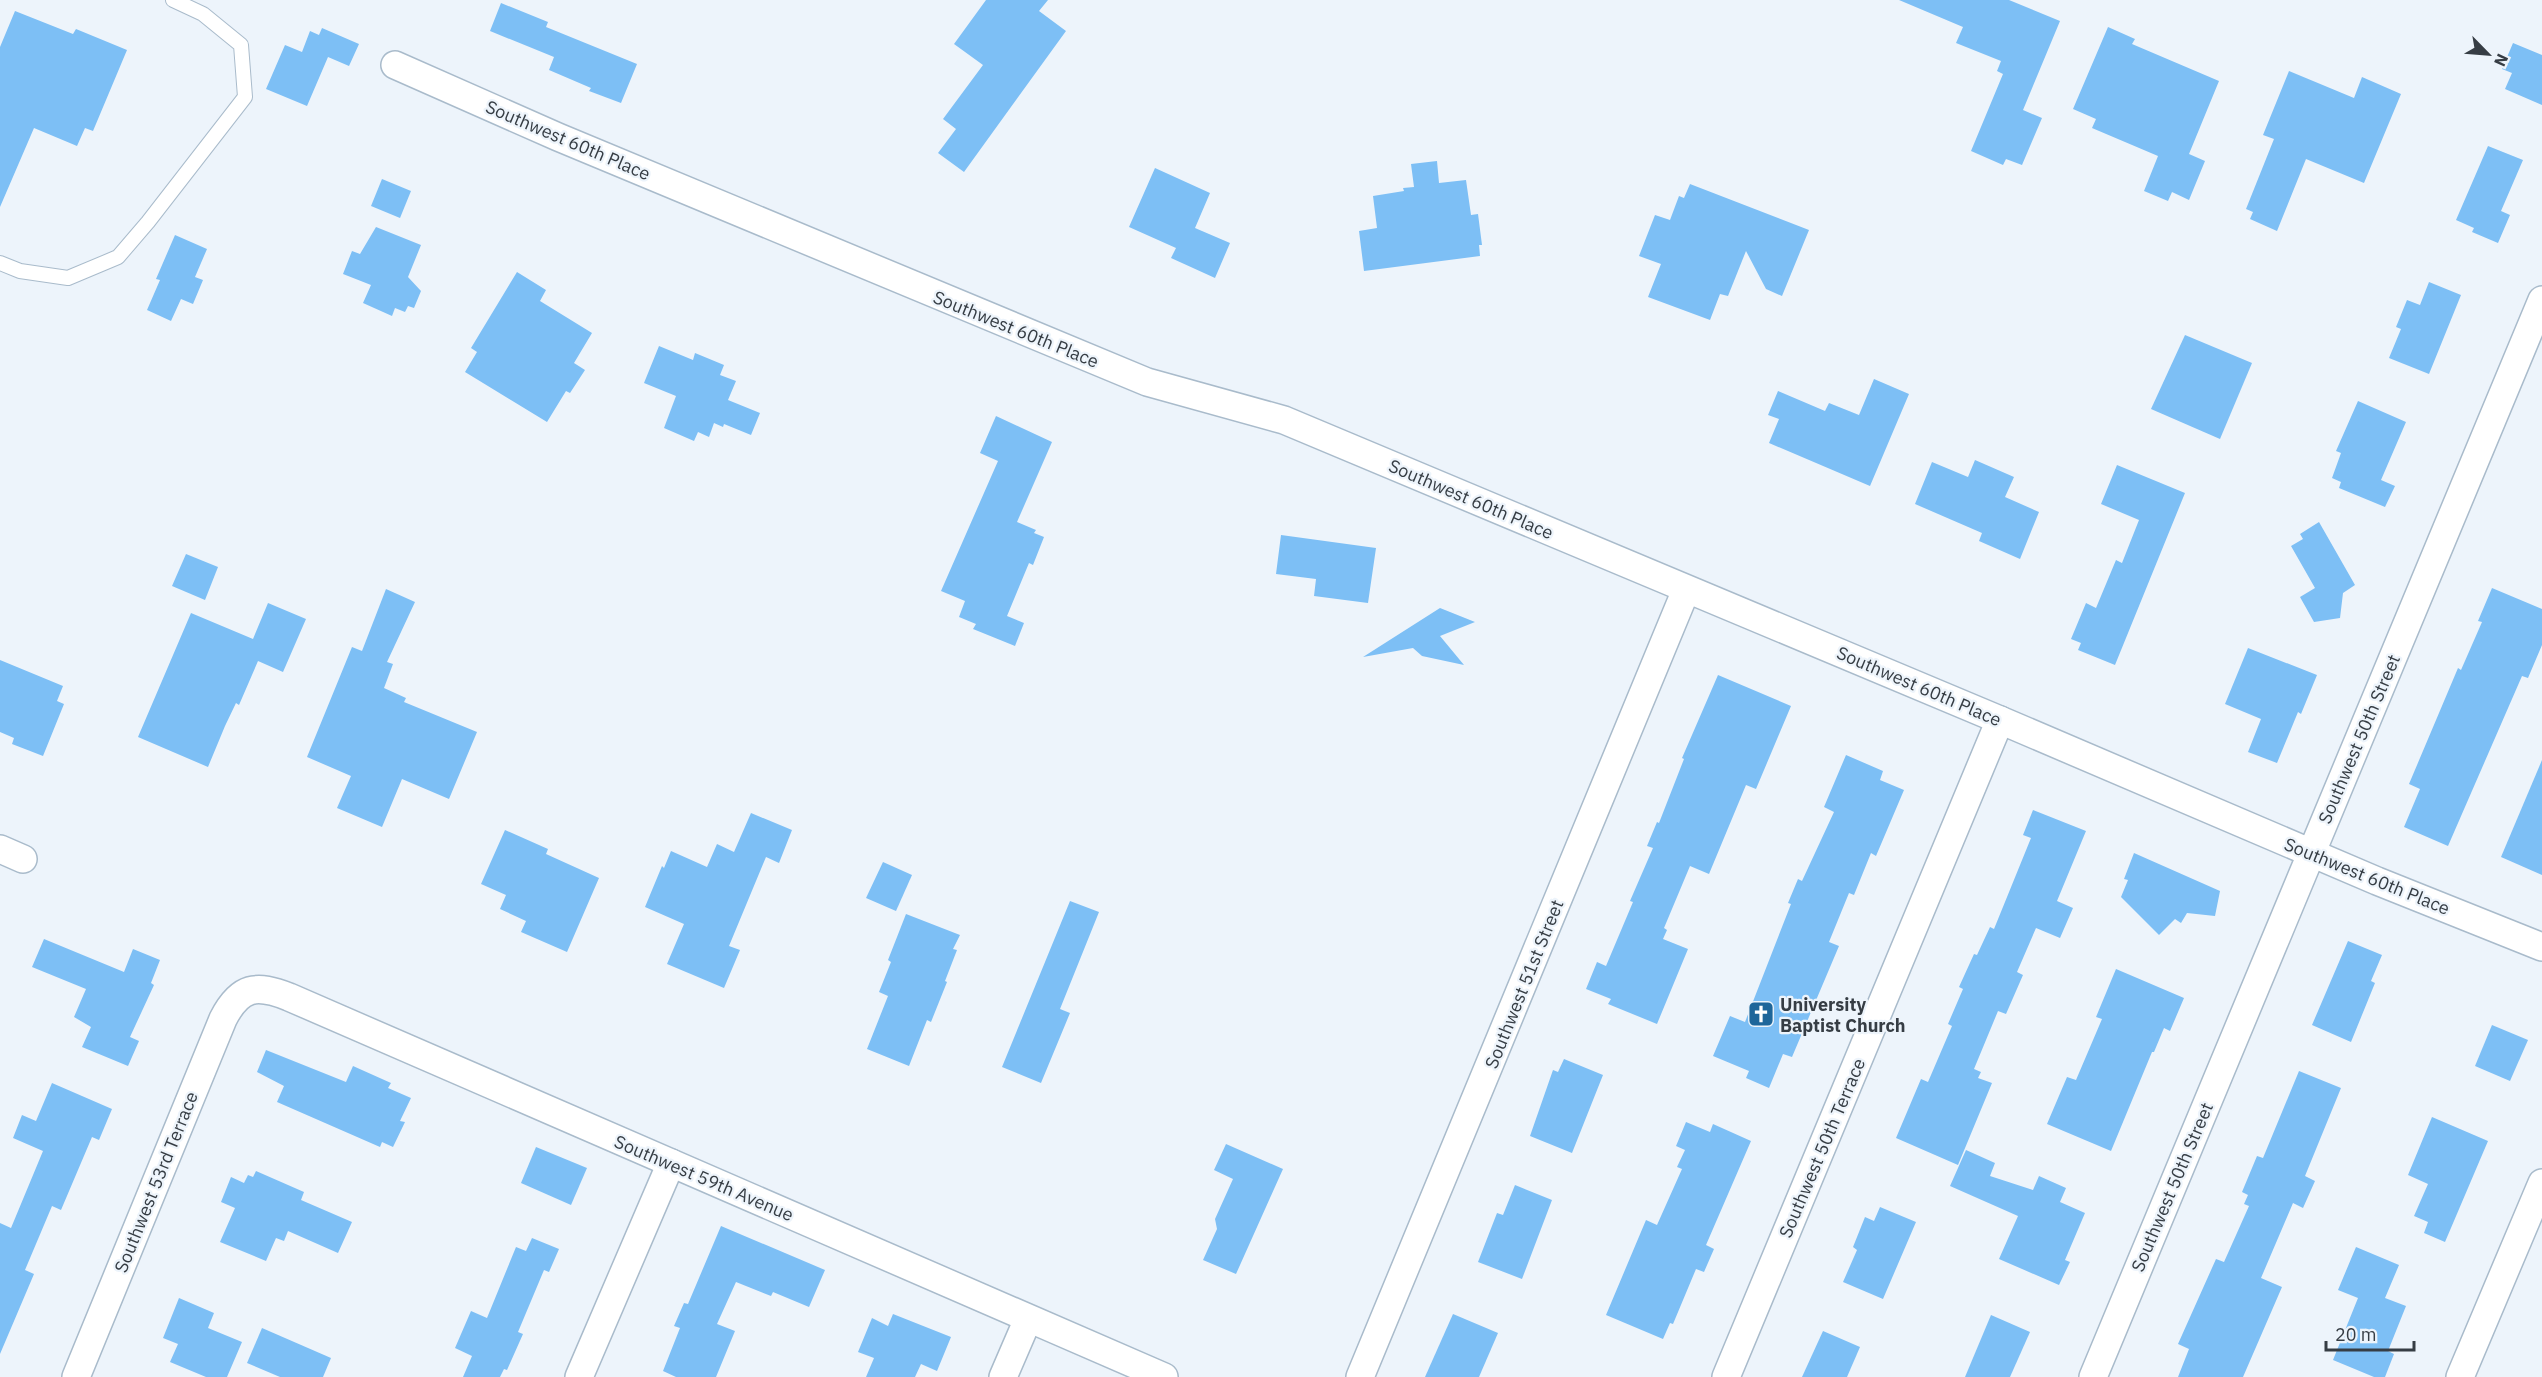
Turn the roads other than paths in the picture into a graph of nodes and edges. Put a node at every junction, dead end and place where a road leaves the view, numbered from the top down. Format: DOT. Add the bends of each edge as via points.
graph roads {
  1 [pos="173,0"];
  2 [pos="394,65"];
  3 [pos="0,263"];
  4 [pos="2542,300"];
  5 [pos="1686,590"];
  6 [pos="2000,720"];
  7 [pos="2311,854"];
  8 [pos="2542,947"];
  9 [pos="243,993"];
  10 [pos="671,1163"];
  11 [pos="2542,1183"];
  12 [pos="1028,1319"];
  13 [pos="76,1377"];
  14 [pos="579,1377"];
  15 [pos="1003,1377"];
  16 [pos="1164,1377"];
  17 [pos="1360,1377"];
  18 [pos="1726,1377"];
  19 [pos="2092,1377"];
  20 [pos="2460,1377"];
  1 -- 3 [label="lane" via="203,15 241,45 245,97 118,257 68,278 20,271"];
  2 -- 5 [label="street, Southwest 60th Place" via="1146,382 1284,420"];
  4 -- 7 [label="street, Southwest 50th Street"];
  5 -- 6 [label="street, Southwest 60th Place"];
  5 -- 17 [label="street, Southwest 51st Street"];
  6 -- 7 [label="street, Southwest 60th Place"];
  6 -- 18 [label="street, Southwest 50th Terrace"];
  7 -- 8 [label="street, Southwest 60th Place"];
  7 -- 19 [label="street, Southwest 50th Street"];
  9 -- 10 [label="street, Southwest 59th Avenue" via="263,989 281,994"];
  9 -- 13 [label="street, Southwest 53rd Terrace" via="223,1019"];
  10 -- 12 [label="street, Southwest 59th Avenue"];
  10 -- 14 [label="street"];
  11 -- 20 [label="street"];
  12 -- 15 [label="street"];
  12 -- 16 [label="street, Southwest 59th Avenue"];
}
